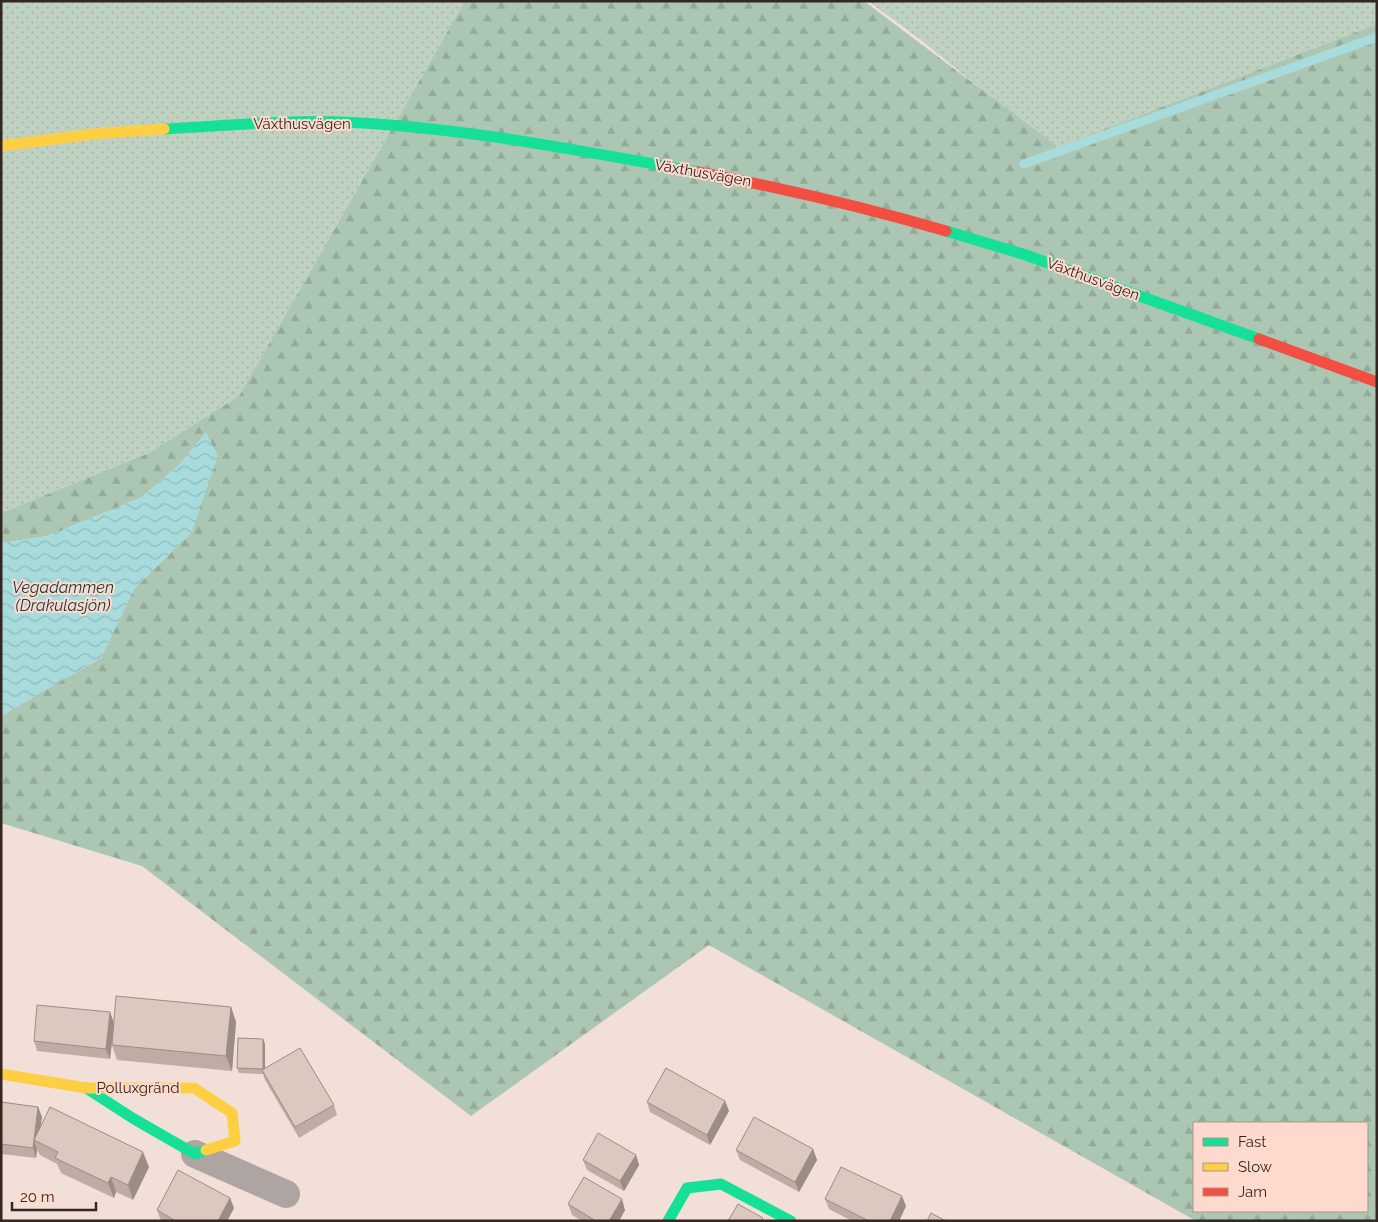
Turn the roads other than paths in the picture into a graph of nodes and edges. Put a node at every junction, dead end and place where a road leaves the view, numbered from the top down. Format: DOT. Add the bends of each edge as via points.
graph roads {
  1 [pos="1,146"];
  2 [pos="1377,382"];
  3 [pos="1,1074"];
  4 [pos="86,1088"];
  5 [pos="195,1154"];
  6 [pos="286,1194"];
  7 [pos="668,1221"];
  8 [pos="791,1221"];
  1 -- 2 [label="street, Växthusvägen" via="93,134 281,122 414,127 548,145 755,183 890,215 1026,255"];
  3 -- 4 [label="street, Polluxgränd"];
  4 -- 5 [label="street, Polluxgränd"];
  4 -- 5 [label="street, Polluxgränd" via="194,1088 232,1113 235,1141"];
  5 -- 6 [label="street, Polluxgränd"];
  7 -- 8 [label="street" via="688,1188 721,1184"];
}
